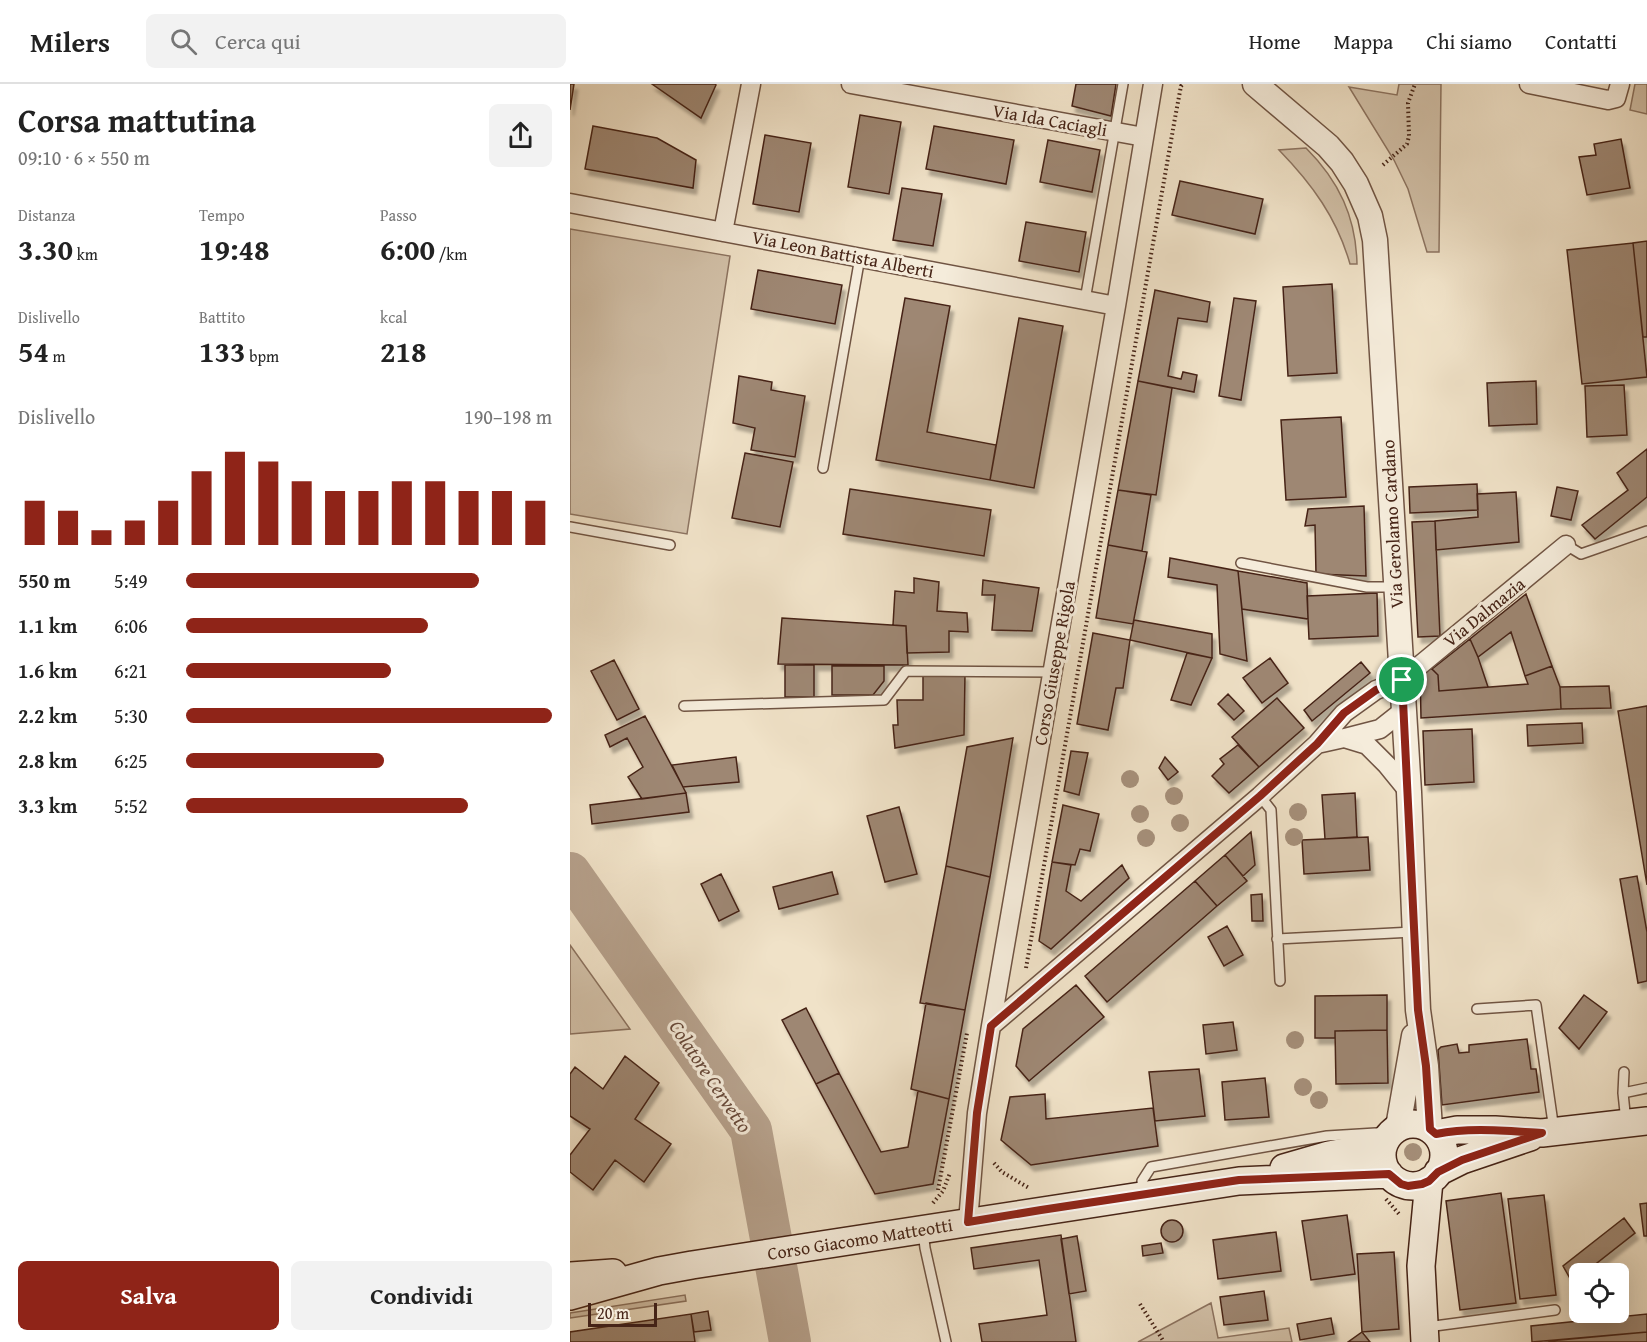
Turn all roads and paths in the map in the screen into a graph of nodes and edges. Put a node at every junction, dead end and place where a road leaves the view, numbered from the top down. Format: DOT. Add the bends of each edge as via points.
graph roads {
  1 [pos="751,84"];
  2 [pos="851,84"];
  3 [pos="1123,84"];
  4 [pos="1146,84"];
  5 [pos="1153,84"];
  6 [pos="1183,84"];
  7 [pos="1256,84"];
  8 [pos="1415,84"];
  9 [pos="1529,84"];
  10 [pos="1620,84"];
  11 [pos="1149,105"];
  12 [pos="1115,132"];
  13 [pos="1144,137"];
  14 [pos="1383,165"];
  15 [pos="570,203"];
  16 [pos="723,232"];
  17 [pos="860,257"];
  18 [pos="1085,300"];
  19 [pos="1116,306"];
  20 [pos="823,468"];
  21 [pos="570,527"];
  22 [pos="1647,531"];
  23 [pos="670,545"];
  24 [pos="1566,545"];
  25 [pos="1241,563"];
  26 [pos="1395,587"];
  27 [pos="1053,672"];
  28 [pos="1402,680"];
  29 [pos="684,706"];
  30 [pos="1404,710"];
  31 [pos="1344,738"];
  32 [pos="1317,744"];
  33 [pos="1408,792"];
  34 [pos="1260,796"];
  35 [pos="1414,932"];
  36 [pos="1277,939"];
  37 [pos="1280,981"];
  38 [pos="1021,1001"];
  39 [pos="1477,1009"];
  40 [pos="1418,1010"];
  41 [pos="991,1026"];
  42 [pos="1624,1072"];
  43 [pos="1647,1088"];
  44 [pos="1623,1093"];
  45 [pos="1637,1122"];
  46 [pos="1433,1132"];
  47 [pos="1548,1133"];
  48 [pos="1391,1135"];
  49 [pos="951,1165"];
  50 [pos="1434,1177"];
  51 [pos="1239,1180"];
  52 [pos="1390,1184"];
  53 [pos="1143,1194"];
  54 [pos="924,1218"];
  55 [pos="968,1222"];
  56 [pos="1399,1223"];
  57 [pos="1421,1266"];
  58 [pos="659,1271"];
  59 [pos="570,1276"];
  60 [pos="570,1296"];
  61 [pos="1140,1304"];
  62 [pos="1555,1310"];
  63 [pos="1425,1334"];
  64 [pos="946,1342"];
  65 [pos="1164,1342"];
  1 -- 16 [label="street"];
  2 -- 12 [label="street, Via Ida Caciagli"];
  3 -- 12 [label="lane"];
  4 -- 11 [label="street, Corso Giuseppe Rigola"];
  5 -- 11 [label="street, Corso Giuseppe Rigola"];
  6 -- 38 [label="path"];
  7 -- 26 [label="street, Via Gerolamo Cardano" via="1342,162 1370,216 1377,269"];
  8 -- 14 [label="path" via="1408,103 1407,144"];
  9 -- 10 [label="street" via="1608,100 1616,98"];
  11 -- 13 [label="street, Corso Giuseppe Rigola"];
  12 -- 13 [label="street, Via Ida Caciagli"];
  12 -- 18 [label="lane"];
  13 -- 19 [label="street, Corso Giuseppe Rigola"];
  15 -- 16 [label="street, Via Leon Battista Alberti"];
  16 -- 17 [label="street, Via Leon Battista Alberti"];
  17 -- 18 [label="street, Via Leon Battista Alberti"];
  17 -- 20 [label="lane"];
  18 -- 19 [label="street, Via Leon Battista Alberti"];
  19 -- 27 [label="street, Corso Giuseppe Rigola"];
  21 -- 23 [label="lane"];
  22 -- 24 [label="lane" via="1581,554"];
  24 -- 28 [label="street, Via Dalmazia"];
  25 -- 26 [label="lane" via="1367,587"];
  26 -- 28 [label="street, Via Gerolamo Cardano"];
  27 -- 29 [label="lane" via="906,671 884,700"];
  27 -- 41 [label="street, Corso Giuseppe Rigola"];
  28 -- 30 [label="street, Via Gerolamo Cardano"];
  28 -- 32 [label="street, Via Dalmazia" via="1376,690 1344,713"];
  30 -- 31 [label="street" via="1380,729"];
  30 -- 33 [label="street, Via Gerolamo Cardano"];
  31 -- 32 [label="street"];
  31 -- 33 [label="street" via="1367,745"];
  32 -- 34 [label="street, Via Dalmazia"];
  33 -- 35 [label="street, Via Gerolamo Cardano"];
  34 -- 36 [label="lane" via="1271,810"];
  34 -- 38 [label="street, Via Dalmazia"];
  35 -- 36 [label="lane"];
  35 -- 40 [label="street, Via Gerolamo Cardano"];
  36 -- 37 [label="lane"];
  38 -- 41 [label="street, Via Dalmazia"];
  39 -- 47 [label="lane" via="1536,1005"];
  40 -- 46 [label="street, Via Gerolamo Cardano"];
  40 -- 48 [label="street, Via Gerolamo Cardano"];
  41 -- 55 [label="street, Corso Giuseppe Rigola" via="977,1113"];
  42 -- 44 [label="lane"];
  43 -- 44 [label="lane"];
  44 -- 45 [label="lane"];
  45 -- 47 [label="main road"];
  46 -- 47 [label="main road"];
  46 -- 48 [label="main road" via="1407,1124"];
  46 -- 50 [label="main road" via="1444,1153"];
  47 -- 50 [label="main road" via="1462,1160"];
  48 -- 51 [label="main road, Corso Giacomo Matteotti"];
  48 -- 52 [label="main road" via="1382,1161"];
  48 -- 53 [label="lane" via="1327,1136 1151,1167 1142,1180"];
  49 -- 54 [label="path" via="943,1191"];
  50 -- 52 [label="main road" via="1415,1186"];
  50 -- 57 [label="main road"];
  51 -- 52 [label="main road, Corso Giacomo Matteotti"];
  51 -- 53 [label="main road, Corso Giacomo Matteotti"];
  52 -- 56 [label="path" via="1389,1201 1399,1214"];
  52 -- 57 [label="main road"];
  53 -- 55 [label="main road, Corso Giacomo Matteotti"];
  54 -- 55 [label="main road, Corso Giacomo Matteotti"];
  54 -- 58 [label="main road, Corso Giacomo Matteotti" via="856,1239"];
  54 -- 64 [label="lane" via="925,1248"];
  57 -- 63 [label="main road"];
  58 -- 59 [label="main road, Corso Giacomo Matteotti"];
  58 -- 60 [label="main road, Corso Giacomo Matteotti"];
  61 -- 65 [label="path"];
  62 -- 63 [label="lane"];
}
